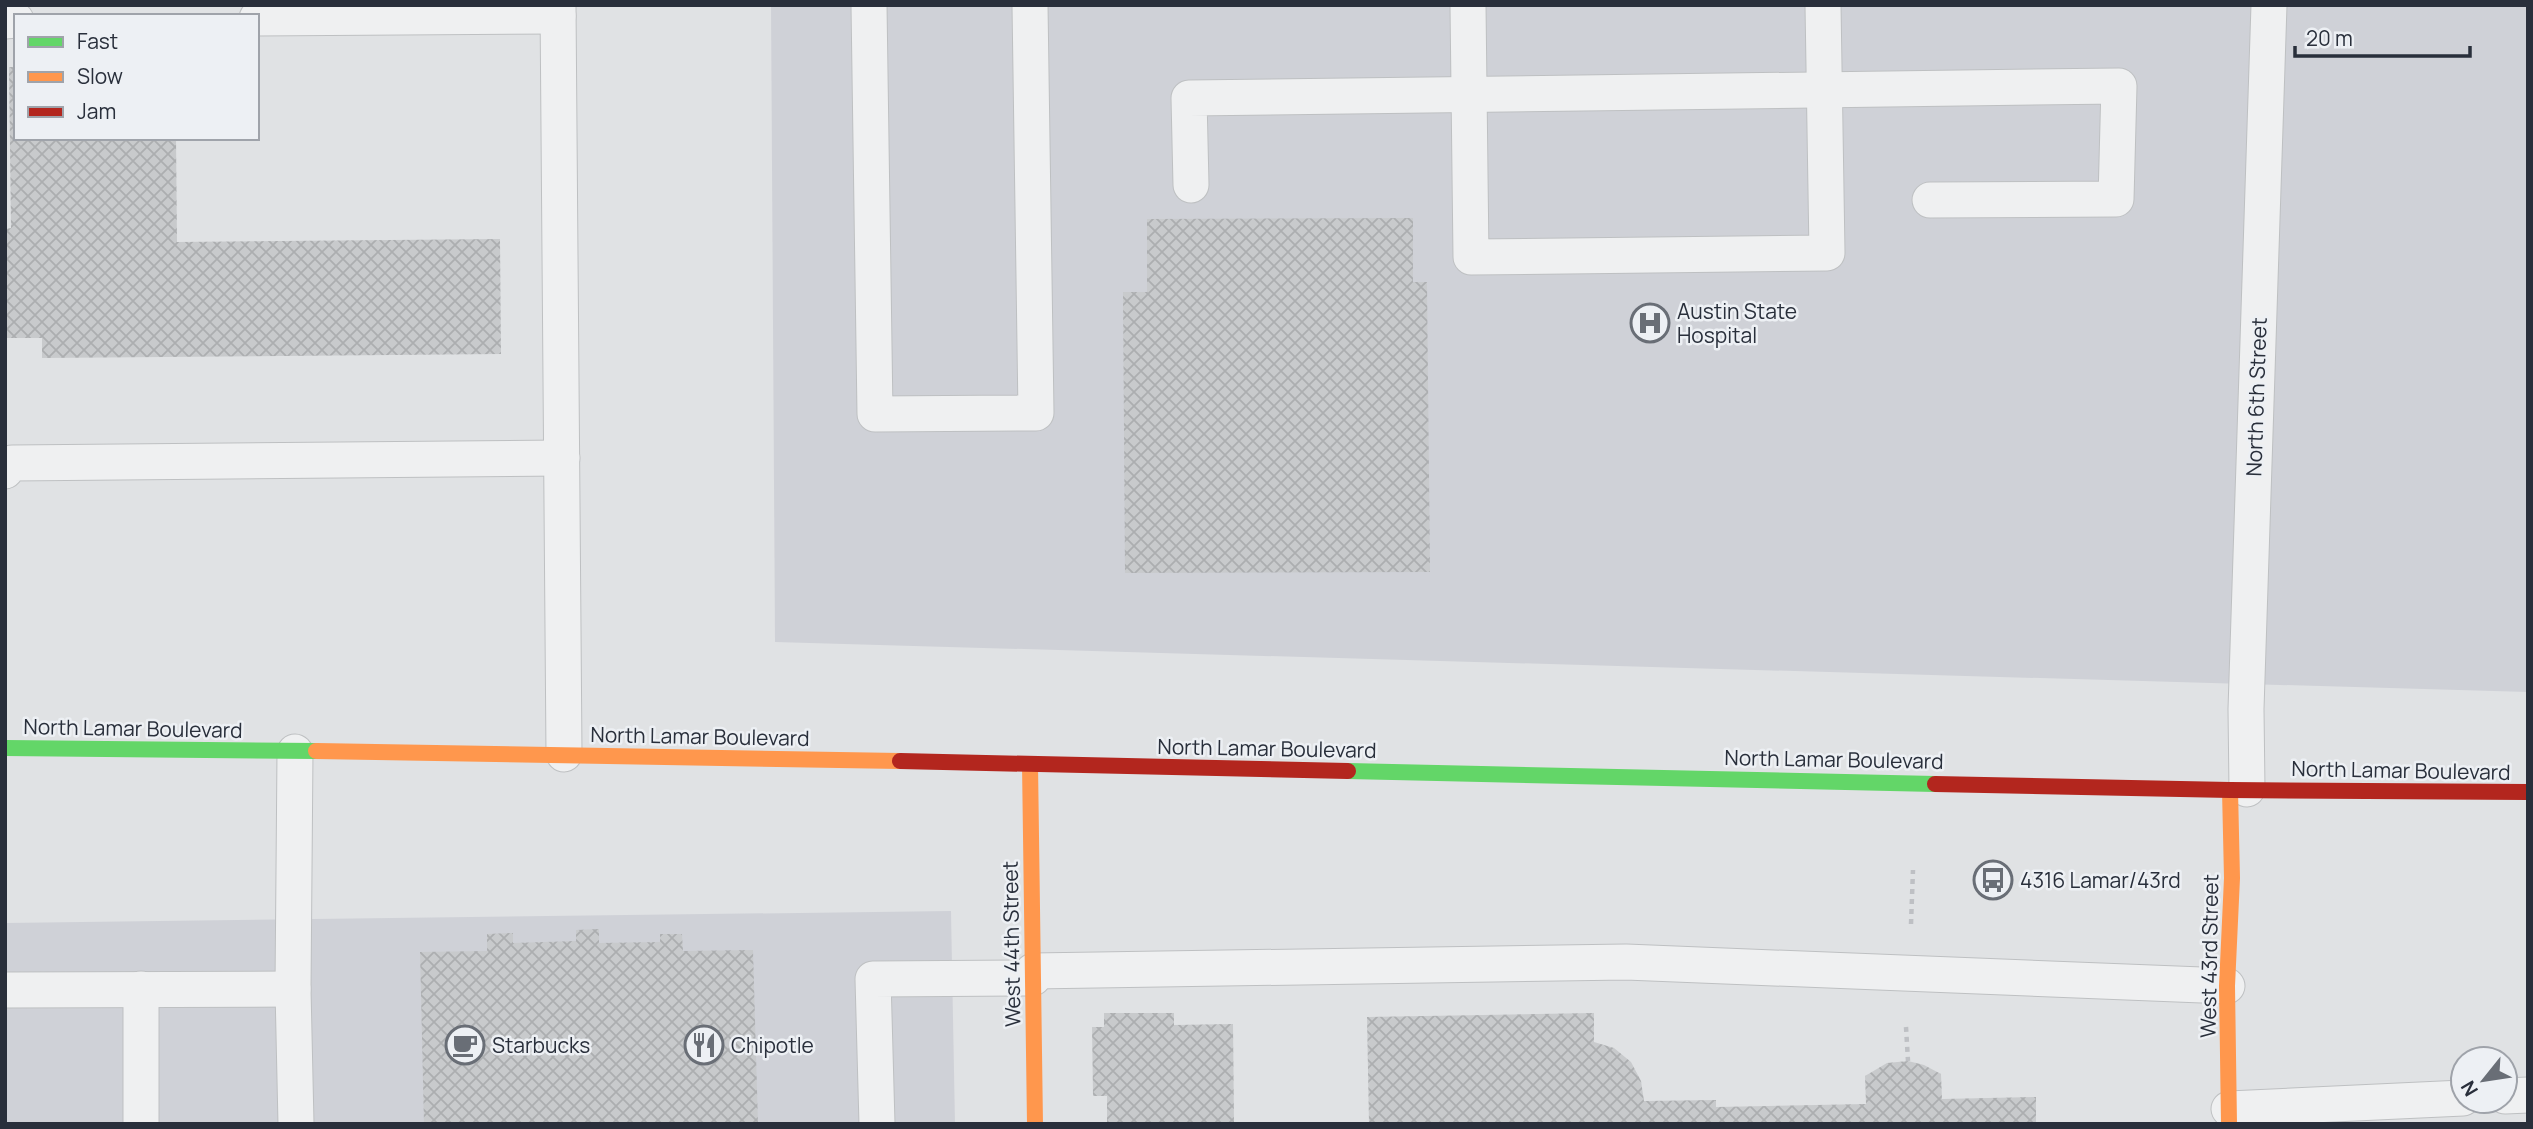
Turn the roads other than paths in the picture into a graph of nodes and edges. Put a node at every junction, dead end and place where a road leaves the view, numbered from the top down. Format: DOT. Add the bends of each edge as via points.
graph roads {
  1 [pos="869,5"];
  2 [pos="1030,5"];
  3 [pos="1468,5"];
  4 [pos="1823,5"];
  5 [pos="2269,5"];
  6 [pos="558,11"];
  7 [pos="259,19"];
  8 [pos="1824,91"];
  9 [pos="1469,93"];
  10 [pos="1191,185"];
  11 [pos="1930,200"];
  12 [pos="562,458"];
  13 [pos="5,471"];
  14 [pos="5,748"];
  15 [pos="295,751"];
  16 [pos="564,754"];
  17 [pos="1030,764"];
  18 [pos="2239,789"];
  19 [pos="2528,792"];
  20 [pos="1033,974"];
  21 [pos="2227,986"];
  22 [pos="141,989"];
  23 [pos="293,989"];
  24 [pos="5,990"];
  25 [pos="2449,1099"];
  26 [pos="2229,1116"];
  27 [pos="141,1124"];
  28 [pos="296,1124"];
  29 [pos="877,1124"];
  30 [pos="1035,1124"];
  1 -- 2 [label="lane" via="875,414 889,414 1036,413"];
  3 -- 9 [label="lane"];
  4 -- 8 [label="lane"];
  5 -- 18 [label="lane, North 6th Street" via="2246,709"];
  6 -- 7 [label="lane"];
  6 -- 12 [label="lane"];
  8 -- 9 [label="lane"];
  8 -- 9 [label="lane" via="1827,254 1471,257"];
  8 -- 11 [label="lane" via="2119,86 2116,199"];
  9 -- 10 [label="lane" via="1189,97"];
  12 -- 13 [label="lane" via="12,463"];
  12 -- 16 [label="lane"];
  14 -- 15 [label="main road, North Lamar Boulevard"];
  15 -- 16 [label="main road, North Lamar Boulevard"];
  15 -- 23 [label="lane"];
  16 -- 17 [label="main road, North Lamar Boulevard"];
  17 -- 18 [label="main road, North Lamar Boulevard"];
  17 -- 20 [label="main road, West 44th Street"];
  18 -- 19 [label="main road, North Lamar Boulevard"];
  18 -- 21 [label="main road, West 43rd Street"];
  20 -- 21 [label="lane" via="1626,962"];
  20 -- 29 [label="lane" via="873,979"];
  20 -- 30 [label="main road, West 44th Street"];
  21 -- 26 [label="main road, West 43rd Street"];
  22 -- 23 [label="lane"];
  22 -- 24 [label="lane"];
  22 -- 27 [label="lane"];
  23 -- 28 [label="lane"];
  25 -- 26 [label="lane"];
}
